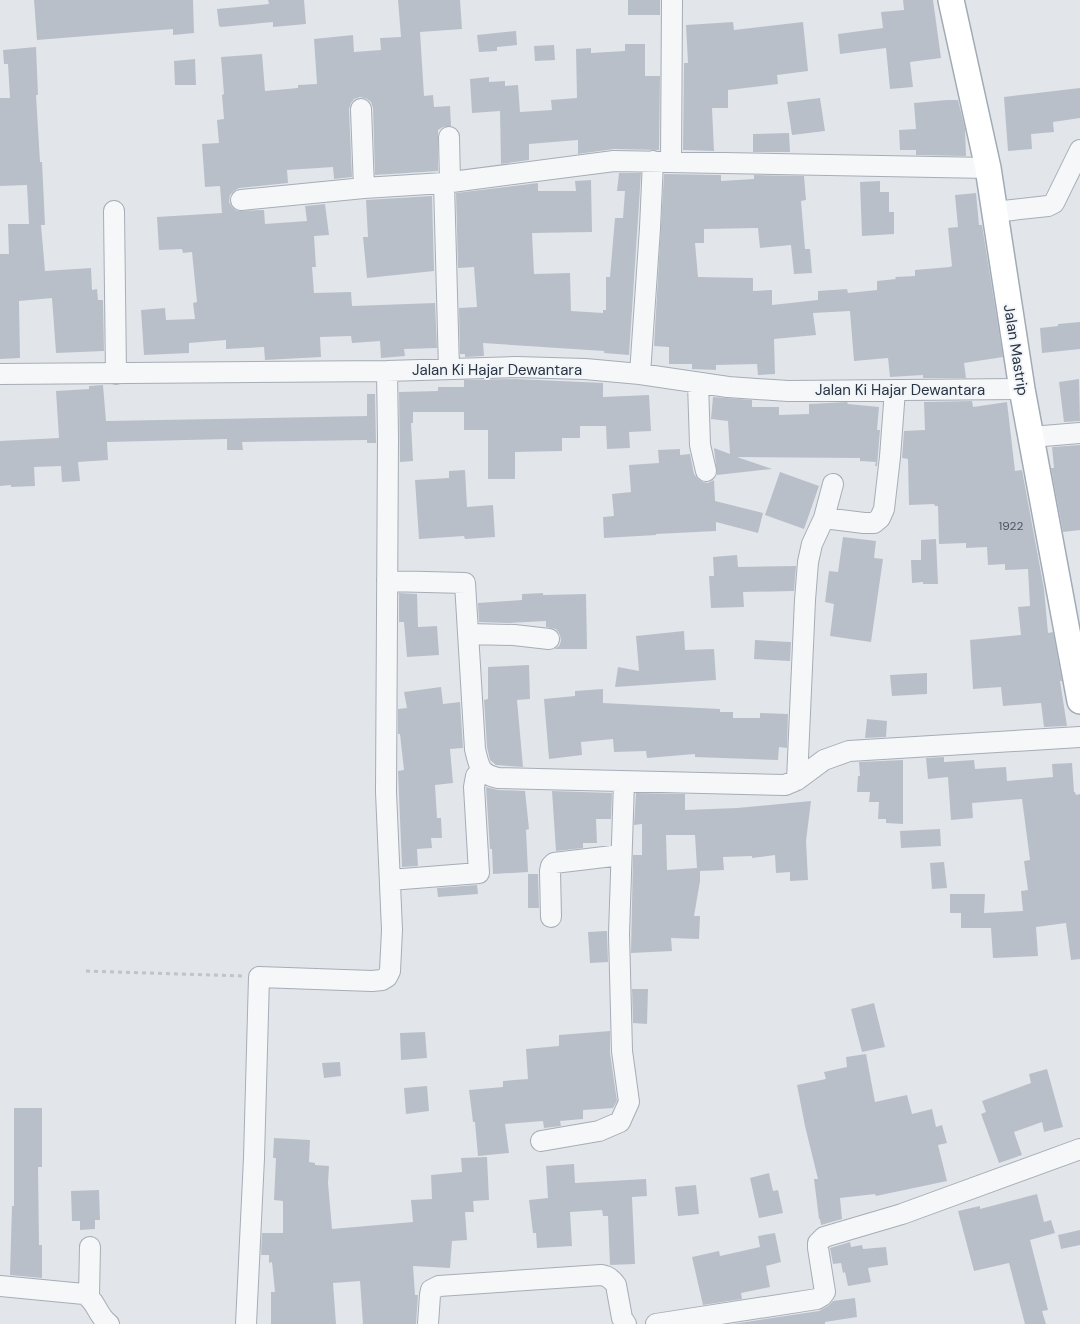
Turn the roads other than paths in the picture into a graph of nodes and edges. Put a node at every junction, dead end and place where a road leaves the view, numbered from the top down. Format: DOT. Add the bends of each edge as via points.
graph roads {
  1 [pos="672,0"];
  2 [pos="951,0"];
  3 [pos="361,109"];
  4 [pos="449,137"];
  5 [pos="1080,150"];
  6 [pos="662,162"];
  7 [pos="988,168"];
  8 [pos="447,183"];
  9 [pos="364,188"];
  10 [pos="241,200"];
  11 [pos="114,211"];
  12 [pos="994,212"];
  13 [pos="449,370"];
  14 [pos="387,371"];
  15 [pos="0,374"];
  16 [pos="116,374"];
  17 [pos="640,374"];
  18 [pos="698,383"];
  19 [pos="1022,389"];
  20 [pos="895,390"];
  21 [pos="1080,433"];
  22 [pos="1031,436"];
  23 [pos="706,470"];
  24 [pos="833,484"];
  25 [pos="824,518"];
  26 [pos="387,581"];
  27 [pos="468,634"];
  28 [pos="549,640"];
  29 [pos="1080,701"];
  30 [pos="1080,737"];
  31 [pos="482,771"];
  32 [pos="797,780"];
  33 [pos="624,782"];
  34 [pos="621,855"];
  35 [pos="390,880"];
  36 [pos="551,916"];
  37 [pos="541,1141"];
  38 [pos="1080,1148"];
  39 [pos="90,1247"];
  40 [pos="0,1286"];
  41 [pos="89,1296"];
  42 [pos="767,1316"];
  43 [pos="109,1324"];
  44 [pos="246,1324"];
  45 [pos="428,1324"];
  46 [pos="626,1324"];
  47 [pos="656,1324"];
  1 -- 6 [label="street"];
  2 -- 7 [label="main road, Jalan Mastrip"];
  3 -- 9 [label="street"];
  4 -- 8 [label="street"];
  5 -- 12 [label="street" via="1054,204"];
  6 -- 7 [label="street"];
  6 -- 8 [label="street" via="594,162"];
  6 -- 17 [label="street" via="650,228"];
  7 -- 12 [label="main road, Jalan Mastrip"];
  8 -- 9 [label="street"];
  8 -- 13 [label="street"];
  9 -- 10 [label="street"];
  11 -- 16 [label="street"];
  12 -- 19 [label="main road, Jalan Mastrip"];
  13 -- 14 [label="street, Jalan Ki Hajar Dewantara"];
  13 -- 17 [label="street, Jalan Ki Hajar Dewantara" via="516,367"];
  14 -- 16 [label="street, Jalan Ki Hajar Dewantara"];
  14 -- 26 [label="street"];
  15 -- 16 [label="street, Jalan Ki Hajar Dewantara"];
  17 -- 18 [label="street, Jalan Ki Hajar Dewantara"];
  18 -- 20 [label="street, Jalan Ki Hajar Dewantara" via="780,391"];
  18 -- 23 [label="street" via="700,445"];
  19 -- 20 [label="street, Jalan Ki Hajar Dewantara"];
  19 -- 22 [label="main road, Jalan Mastrip"];
  20 -- 25 [label="street" via="884,509 880,518 874,523 864,524"];
  21 -- 22 [label="street"];
  22 -- 29 [label="main road, Jalan Mastrip"];
  24 -- 25 [label="street"];
  25 -- 32 [label="street" via="808,562"];
  26 -- 27 [label="street" via="465,583"];
  26 -- 35 [label="street" via="386,792"];
  27 -- 28 [label="street"];
  27 -- 31 [label="street" via="475,749"];
  30 -- 32 [label="street" via="849,751 824,760"];
  31 -- 33 [label="street" via="488,776 513,780"];
  31 -- 35 [label="street" via="476,776 474,787 479,872"];
  32 -- 33 [label="street" via="792,784 777,785"];
  33 -- 34 [label="street"];
  34 -- 36 [label="street" via="554,863 550,871"];
  34 -- 37 [label="street" via="622,1041 629,1102 620,1122 599,1131"];
  35 -- 44 [label="street" via="392,930 387,977 372,981 258,977"];
  38 -- 42 [label="street" via="902,1214 824,1237 818,1248 825,1292 822,1296"];
  39 -- 41 [label="street"];
  40 -- 41 [label="street" via="78,1292"];
  41 -- 43 [label="street"];
  42 -- 47 [label="street"];
  45 -- 46 [label="street" via="431,1290 439,1286 601,1275 616,1285"];
}
